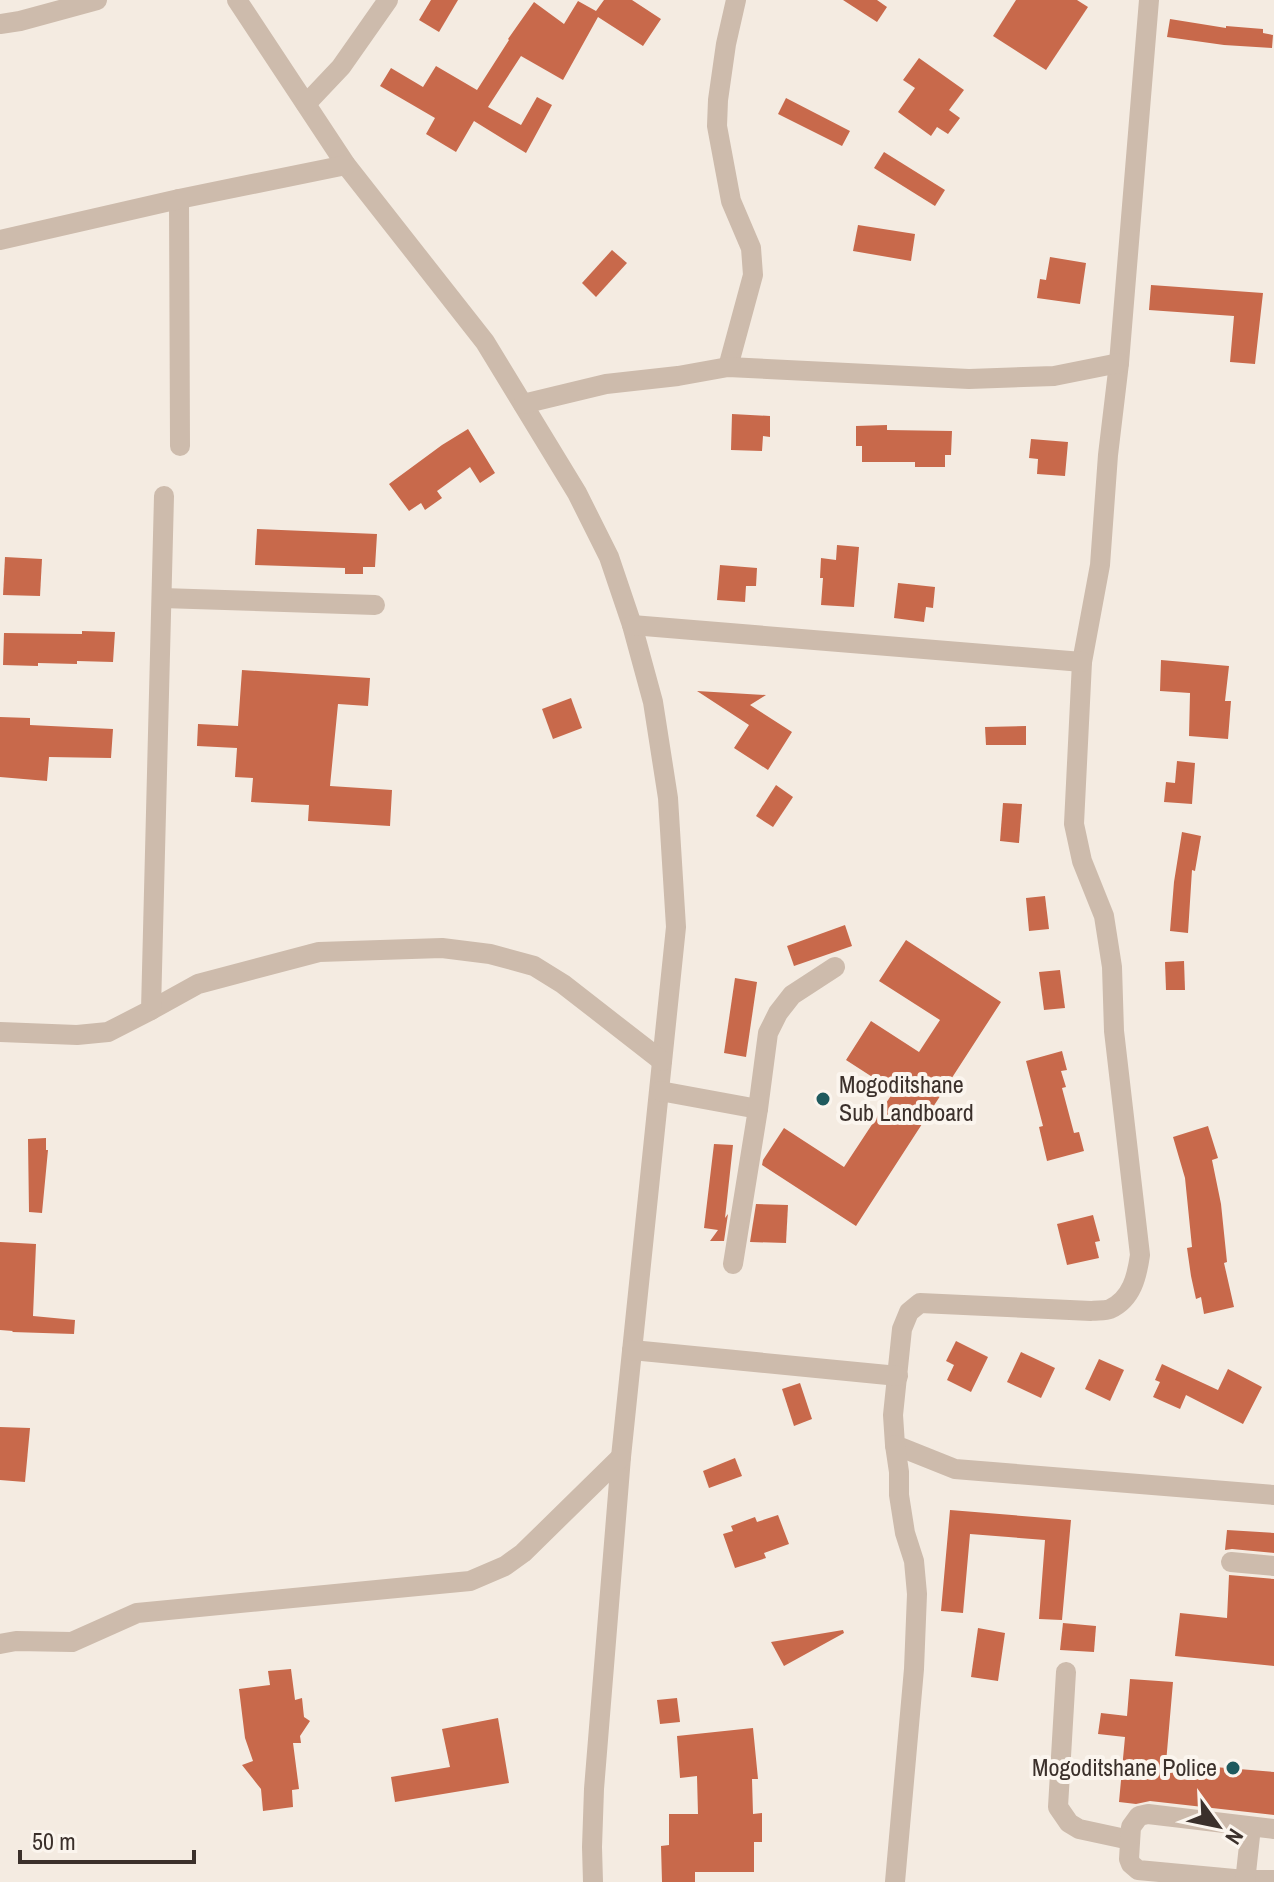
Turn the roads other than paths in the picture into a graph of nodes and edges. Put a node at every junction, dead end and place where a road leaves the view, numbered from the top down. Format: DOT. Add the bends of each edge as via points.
graph roads {
  1 [pos="97,0"];
  2 [pos="237,0"];
  3 [pos="388,0"];
  4 [pos="736,0"];
  5 [pos="1149,0"];
  6 [pos="0,24"];
  7 [pos="306,104"];
  8 [pos="346,165"];
  9 [pos="179,199"];
  10 [pos="0,240"];
  11 [pos="1119,363"];
  12 [pos="728,367"];
  13 [pos="523,404"];
  14 [pos="180,446"];
  15 [pos="164,496"];
  16 [pos="162,598"];
  17 [pos="375,605"];
  18 [pos="632,625"];
  19 [pos="1082,662"];
  20 [pos="835,967"];
  21 [pos="151,1010"];
  22 [pos="0,1032"];
  23 [pos="662,1061"];
  24 [pos="660,1091"];
  25 [pos="758,1109"];
  26 [pos="733,1264"];
  27 [pos="632,1350"];
  28 [pos="898,1376"];
  29 [pos="895,1445"];
  30 [pos="621,1457"];
  31 [pos="1274,1495"];
  32 [pos="1231,1562"];
  33 [pos="1274,1566"];
  34 [pos="0,1644"];
  35 [pos="1066,1672"];
  36 [pos="1251,1827"];
  37 [pos="1274,1829"];
  38 [pos="1130,1840"];
  39 [pos="1274,1880"];
  40 [pos="1245,1881"];
  41 [pos="593,1882"];
  42 [pos="895,1882"];
  1 -- 6 [label="street"];
  2 -- 7 [label="street"];
  3 -- 7 [label="street" via="341,67"];
  4 -- 12 [label="street" via="717,126 731,201 751,248 753,275"];
  5 -- 11 [label="street"];
  7 -- 8 [label="street"];
  8 -- 9 [label="street"];
  8 -- 13 [label="street" via="485,342"];
  9 -- 10 [label="street"];
  9 -- 14 [label="street"];
  11 -- 12 [label="street" via="1054,376 969,379"];
  11 -- 19 [label="street" via="1100,565"];
  12 -- 13 [label="street" via="606,384"];
  13 -- 18 [label="street" via="609,557"];
  15 -- 16 [label="street"];
  16 -- 17 [label="street"];
  16 -- 21 [label="street"];
  18 -- 19 [label="street"];
  18 -- 23 [label="street" via="653,702 668,798 676,927"];
  19 -- 28 [label="street" via="1074,824 1104,916 1112,967 1114,1031 1140,1255 1137,1278 1126,1297 1110,1309 920,1303 902,1329"];
  20 -- 25 [label="street" via="792,995 778,1013 768,1033"];
  21 -- 22 [label="street" via="108,1032"];
  21 -- 23 [label="street" via="198,984 319,952 442,948 534,966"];
  23 -- 24 [label="street"];
  24 -- 25 [label="street"];
  24 -- 27 [label="street"];
  25 -- 26 [label="street"];
  27 -- 28 [label="street"];
  27 -- 30 [label="street"];
  28 -- 29 [label="street"];
  29 -- 31 [label="street" via="955,1469"];
  29 -- 42 [label="street" via="917,1594"];
  30 -- 34 [label="street" via="523,1553 470,1581 137,1613 72,1642"];
  30 -- 41 [label="street" via="594,1789"];
  32 -- 33 [label="street"];
  35 -- 38 [label="street" via="1058,1807 1079,1829"];
  36 -- 37 [label="street"];
  36 -- 38 [label="street" via="1148,1814 1134,1821"];
  36 -- 40 [label="street"];
  38 -- 40 [label="street" via="1129,1859 1138,1870"];
  39 -- 40 [label="street"];
}
